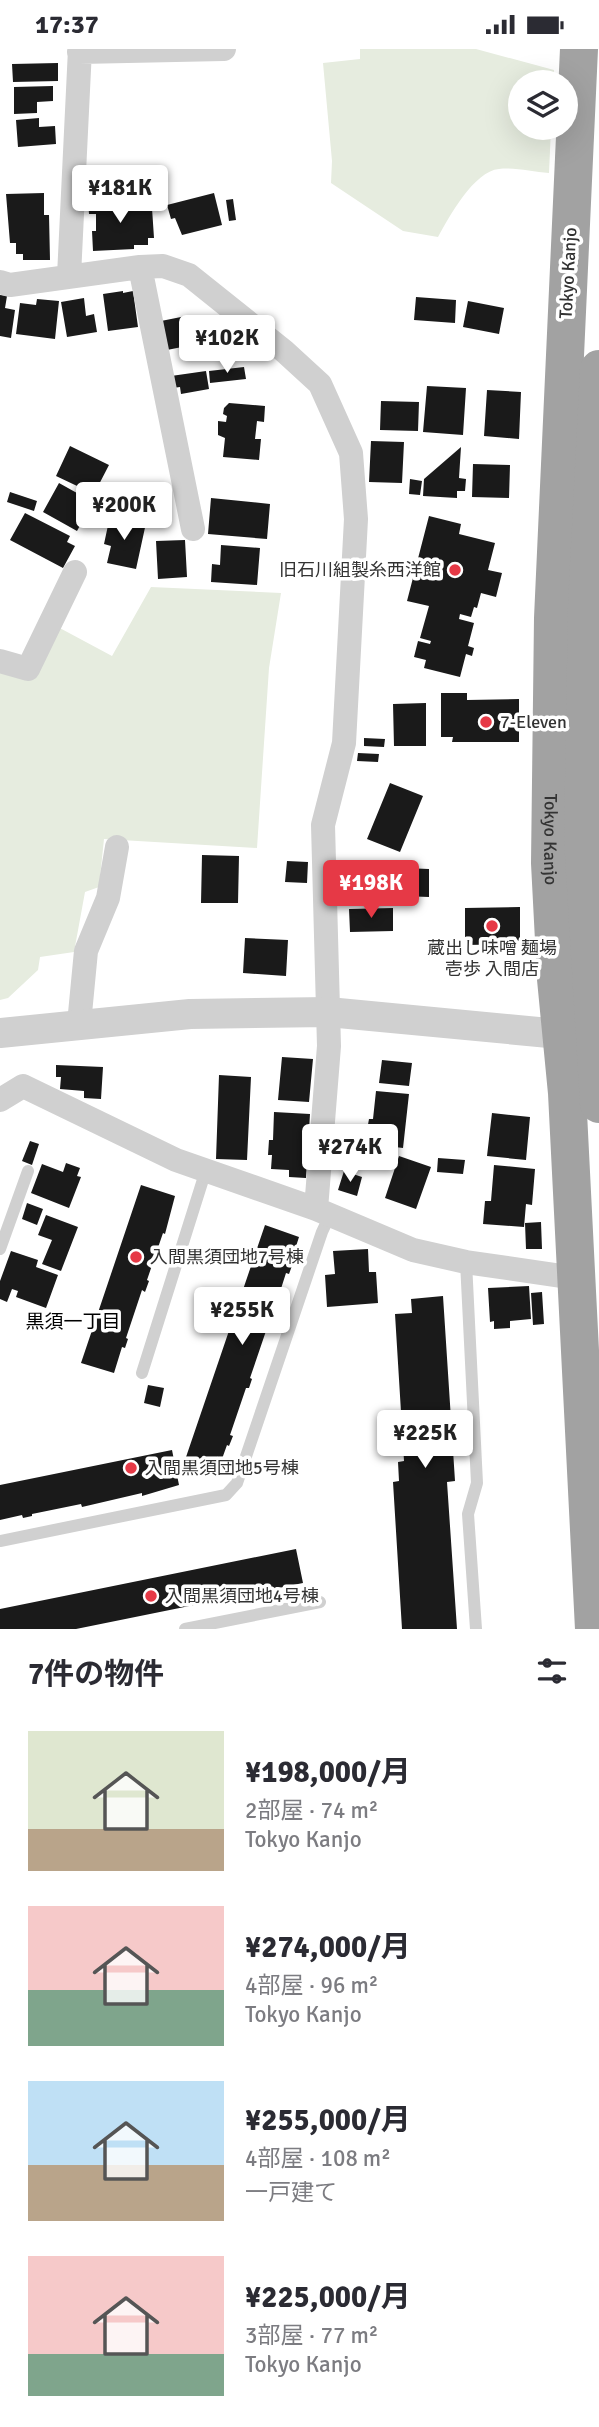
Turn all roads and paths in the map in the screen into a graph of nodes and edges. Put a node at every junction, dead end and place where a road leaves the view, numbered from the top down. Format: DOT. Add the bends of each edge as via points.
graph roads {
  1 [pos="224,49"];
  2 [pos="579,49"];
  3 [pos="79,51"];
  4 [pos="140,267"];
  5 [pos="69,276"];
  6 [pos="0,282"];
  7 [pos="599,369"];
  8 [pos="193,529"];
  9 [pos="75,572"];
  10 [pos="0,661"];
  11 [pos="117,847"];
  12 [pos="328,1012"];
  13 [pos="79,1024"];
  14 [pos="0,1033"];
  15 [pos="585,1036"];
  16 [pos="0,1100"];
  17 [pos="599,1104"];
  18 [pos="206,1170"];
  19 [pos="28,1171"];
  20 [pos="323,1212"];
  21 [pos="0,1249"];
  22 [pos="466,1262"];
  23 [pos="576,1278"];
  24 [pos="142,1373"];
  25 [pos="0,1541"];
  26 [pos="320,1602"];
  27 [pos="185,1629"];
  28 [pos="475,1629"];
  29 [pos="594,1629"];
  1 -- 3 [label="street"];
  2 -- 15 [label="highway, Tokyo Kanjo" via="553,618 550,863 556,979"];
  3 -- 5 [label="street"];
  4 -- 5 [label="street"];
  4 -- 8 [label="street"];
  4 -- 12 [label="street" via="163,266 189,275 284,351 320,384 351,453 356,520 344,743 323,825"];
  5 -- 6 [label="street" via="10,285"];
  7 -- 15 [label="highway, Tokyo Kanjo" via="587,605"];
  9 -- 10 [label="street" via="28,669"];
  11 -- 13 [label="street" via="108,898 86,951"];
  12 -- 13 [label="street" via="190,1014"];
  12 -- 15 [label="street"];
  12 -- 20 [label="street"];
  13 -- 14 [label="street"];
  15 -- 17 [label="highway, Tokyo Kanjo"];
  15 -- 23 [label="highway, Tokyo Kanjo" via="567,1093"];
  16 -- 18 [label="street" via="23,1086"];
  18 -- 20 [label="street"];
  18 -- 24 [label="lane"];
  19 -- 21 [label="lane"];
  20 -- 22 [label="street" via="413,1250"];
  20 -- 25 [label="lane" via="322,1232 237,1483 226,1495"];
  22 -- 23 [label="street"];
  22 -- 28 [label="lane" via="477,1483 468,1514"];
  23 -- 29 [label="highway, Tokyo Kanjo"];
  26 -- 27 [label="lane"];
}
